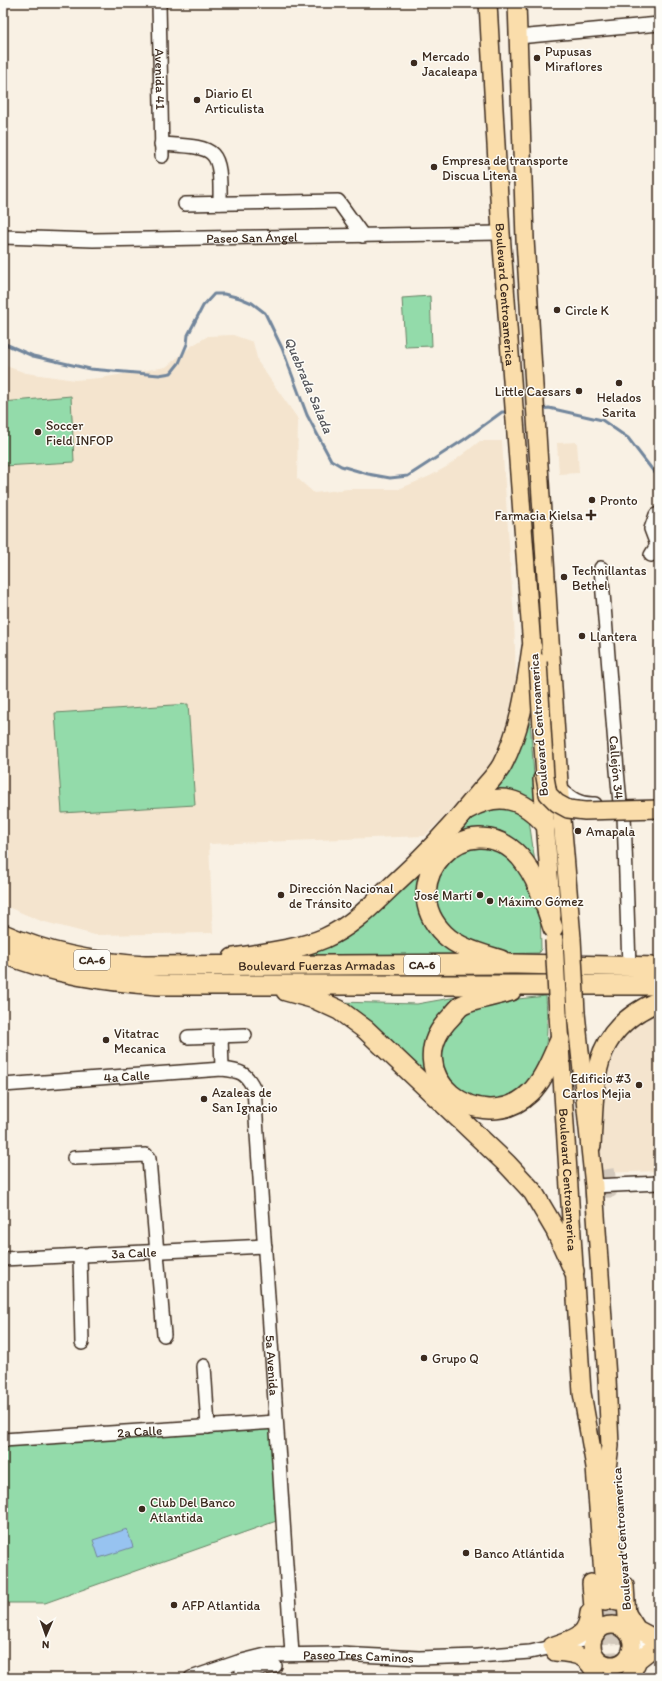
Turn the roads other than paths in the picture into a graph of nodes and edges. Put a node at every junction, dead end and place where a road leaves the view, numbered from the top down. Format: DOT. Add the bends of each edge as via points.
graph roads {
  1 [pos="158,3"];
  2 [pos="488,3"];
  3 [pos="511,3"];
  4 [pos="516,3"];
  5 [pos="659,24"];
  6 [pos="518,37"];
  7 [pos="519,69"];
  8 [pos="220,203"];
  9 [pos="185,204"];
  10 [pos="501,233"];
  11 [pos="363,236"];
  12 [pos="3,237"];
  13 [pos="659,514"];
  14 [pos="651,556"];
  15 [pos="601,568"];
  16 [pos="535,655"];
  17 [pos="559,788"];
  18 [pos="659,802"];
  19 [pos="622,809"];
  20 [pos="659,809"];
  21 [pos="465,811"];
  22 [pos="659,814"];
  23 [pos="554,821"];
  24 [pos="3,934"];
  25 [pos="554,934"];
  26 [pos="3,953"];
  27 [pos="516,964"];
  28 [pos="629,967"];
  29 [pos="659,967"];
  30 [pos="185,968"];
  31 [pos="249,984"];
  32 [pos="528,985"];
  33 [pos="659,985"];
  34 [pos="659,1001"];
  35 [pos="245,1034"];
  36 [pos="221,1036"];
  37 [pos="188,1037"];
  38 [pos="560,1040"];
  39 [pos="222,1069"];
  40 [pos="248,1077"];
  41 [pos="3,1085"];
  42 [pos="591,1145"];
  43 [pos="74,1158"];
  44 [pos="659,1183"];
  45 [pos="594,1186"];
  46 [pos="265,1246"];
  47 [pos="157,1251"];
  48 [pos="80,1255"];
  49 [pos="3,1259"];
  50 [pos="574,1271"];
  51 [pos="164,1335"];
  52 [pos="82,1343"];
  53 [pos="204,1366"];
  54 [pos="276,1422"];
  55 [pos="208,1427"];
  56 [pos="3,1440"];
  57 [pos="591,1446"];
  58 [pos="591,1581"];
  59 [pos="616,1606"];
  60 [pos="655,1643"];
  61 [pos="594,1645"];
  62 [pos="630,1645"];
  63 [pos="554,1649"];
  64 [pos="292,1654"];
  65 [pos="275,1666"];
  66 [pos="242,1670"];
  67 [pos="191,1678"];
  68 [pos="597,1678"];
  69 [pos="630,1678"];
  1 -- 8 [label="street, Avenida 41" via="161,150 200,147 214,155 221,172"];
  2 -- 10 [label="main road, Boulevard Centroamerica"];
  3 -- 7 [label="main road" via="513,47"];
  4 -- 6 [label="main road, Boulevard Centroamerica"];
  5 -- 6 [label="street"];
  6 -- 7 [label="main road, Boulevard Centroamerica"];
  7 -- 17 [label="main road, Boulevard Centroamerica" via="525,239"];
  8 -- 9 [label="street"];
  8 -- 11 [label="street" via="338,201"];
  10 -- 11 [label="street, Paseo San Ángel"];
  10 -- 16 [label="main road, Boulevard Centroamerica"];
  11 -- 12 [label="street, Paseo San Ángel" via="93,240"];
  13 -- 14 [label="street" via="656,515 651,529 658,545"];
  15 -- 19 [label="street, Callejón 34"];
  16 -- 20 [label="main road, bridge" via="548,794 568,809"];
  16 -- 21 [label="highway" via="515,732 502,766"];
  16 -- 23 [label="main road, Boulevard Centroamerica"];
  17 -- 19 [label="street" via="572,799 584,804"];
  17 -- 23 [label="main road, Boulevard Centroamerica"];
  18 -- 19 [label="street"];
  19 -- 22 [label="street"];
  19 -- 23 [label="street"];
  19 -- 28 [label="street, Callejón 34"];
  21 -- 23 [label="highway" via="481,802 499,799 517,802"];
  21 -- 30 [label="highway" via="421,860 362,915 325,938 306,945"];
  23 -- 25 [label="main road, Boulevard Centroamerica"];
  23 -- 42 [label="main road, Boulevard Centroamerica, bridge" via="572,938 576,1013"];
  24 -- 30 [label="highway, Boulevard Fuerzas Armadas / CA-6" via="41,949 82,958 130,966"];
  25 -- 27 [label="highway" via="539,890 520,857 495,841 470,839 451,846 432,867 428,878 428,910 434,923 455,942"];
  25 -- 38 [label="main road, Boulevard Centroamerica, bridge"];
  26 -- 31 [label="highway, Boulevard Fuerzas Armadas / CA-6" via="53,970 103,980 158,985"];
  27 -- 28 [label="highway, Boulevard Fuerzas Armadas / CA-6"];
  27 -- 30 [label="highway, Boulevard Fuerzas Armadas / CA-6"];
  28 -- 29 [label="highway, Boulevard Fuerzas Armadas / CA-6"];
  31 -- 32 [label="highway, Boulevard Fuerzas Armadas / CA-6"];
  31 -- 50 [label="highway" via="315,999 339,1010 366,1030 528,1187 556,1231"];
  32 -- 33 [label="highway, Boulevard Fuerzas Armadas / CA-6"];
  32 -- 38 [label="highway" via="462,1006 443,1025 436,1037 432,1064 435,1076 450,1096 467,1104 487,1109 505,1108 531,1093"];
  34 -- 42 [label="highway" via="640,1009 616,1028 601,1052 595,1080"];
  35 -- 36 [label="street"];
  36 -- 37 [label="street"];
  36 -- 39 [label="street"];
  38 -- 50 [label="main road, Boulevard Centroamerica"];
  39 -- 40 [label="street, 4a Calle" via="237,1070"];
  39 -- 41 [label="street, 4a Calle"];
  40 -- 46 [label="street, 5a Avenida" via="254,1089"];
  42 -- 45 [label="main road, Boulevard Centroamerica"];
  43 -- 47 [label="street" via="148,1156"];
  44 -- 45 [label="street"];
  45 -- 59 [label="main road, Boulevard Centroamerica" via="610,1446 608,1468"];
  46 -- 47 [label="street, 3a Calle"];
  46 -- 54 [label="street, 5a Avenida"];
  47 -- 48 [label="street, 3a Calle"];
  47 -- 51 [label="street"];
  48 -- 49 [label="street, 3a Calle"];
  48 -- 52 [label="street"];
  50 -- 57 [label="main road, Boulevard Centroamerica" via="582,1393"];
  53 -- 55 [label="street"];
  54 -- 55 [label="street, 2a Calle"];
  54 -- 64 [label="street, 5a Avenida"];
  55 -- 56 [label="street, 2a Calle"];
  57 -- 58 [label="main road, Boulevard Centroamerica" via="584,1465"];
  57 -- 59 [label="main road, Boulevard Centroamerica"];
  58 -- 61 [label="main road, Boulevard Centroamerica"];
  58 -- 63 [label="main road" via="589,1616 585,1630"];
  59 -- 60 [label="main road" via="637,1629"];
  59 -- 62 [label="main road, Boulevard Centroamerica"];
  60 -- 62 [label="street"];
  60 -- 69 [label="main road" via="638,1660"];
  61 -- 62 [label="main road" via="605,1626 618,1625"];
  61 -- 62 [label="main road" via="600,1662 612,1665 624,1661"];
  61 -- 63 [label="street, Paseo Tres Caminos" via="579,1651"];
  61 -- 68 [label="main road, Boulevard Centroamerica"];
  62 -- 69 [label="main road, Boulevard Centroamerica"];
  63 -- 64 [label="street, Paseo Tres Caminos" via="419,1658"];
  63 -- 68 [label="main road" via="583,1657 591,1664"];
  64 -- 65 [label="street, Paseo Tres Caminos"];
  65 -- 66 [label="street, Paseo Tres Caminos"];
  66 -- 67 [label="street, Paseo Tres Caminos"];
}
